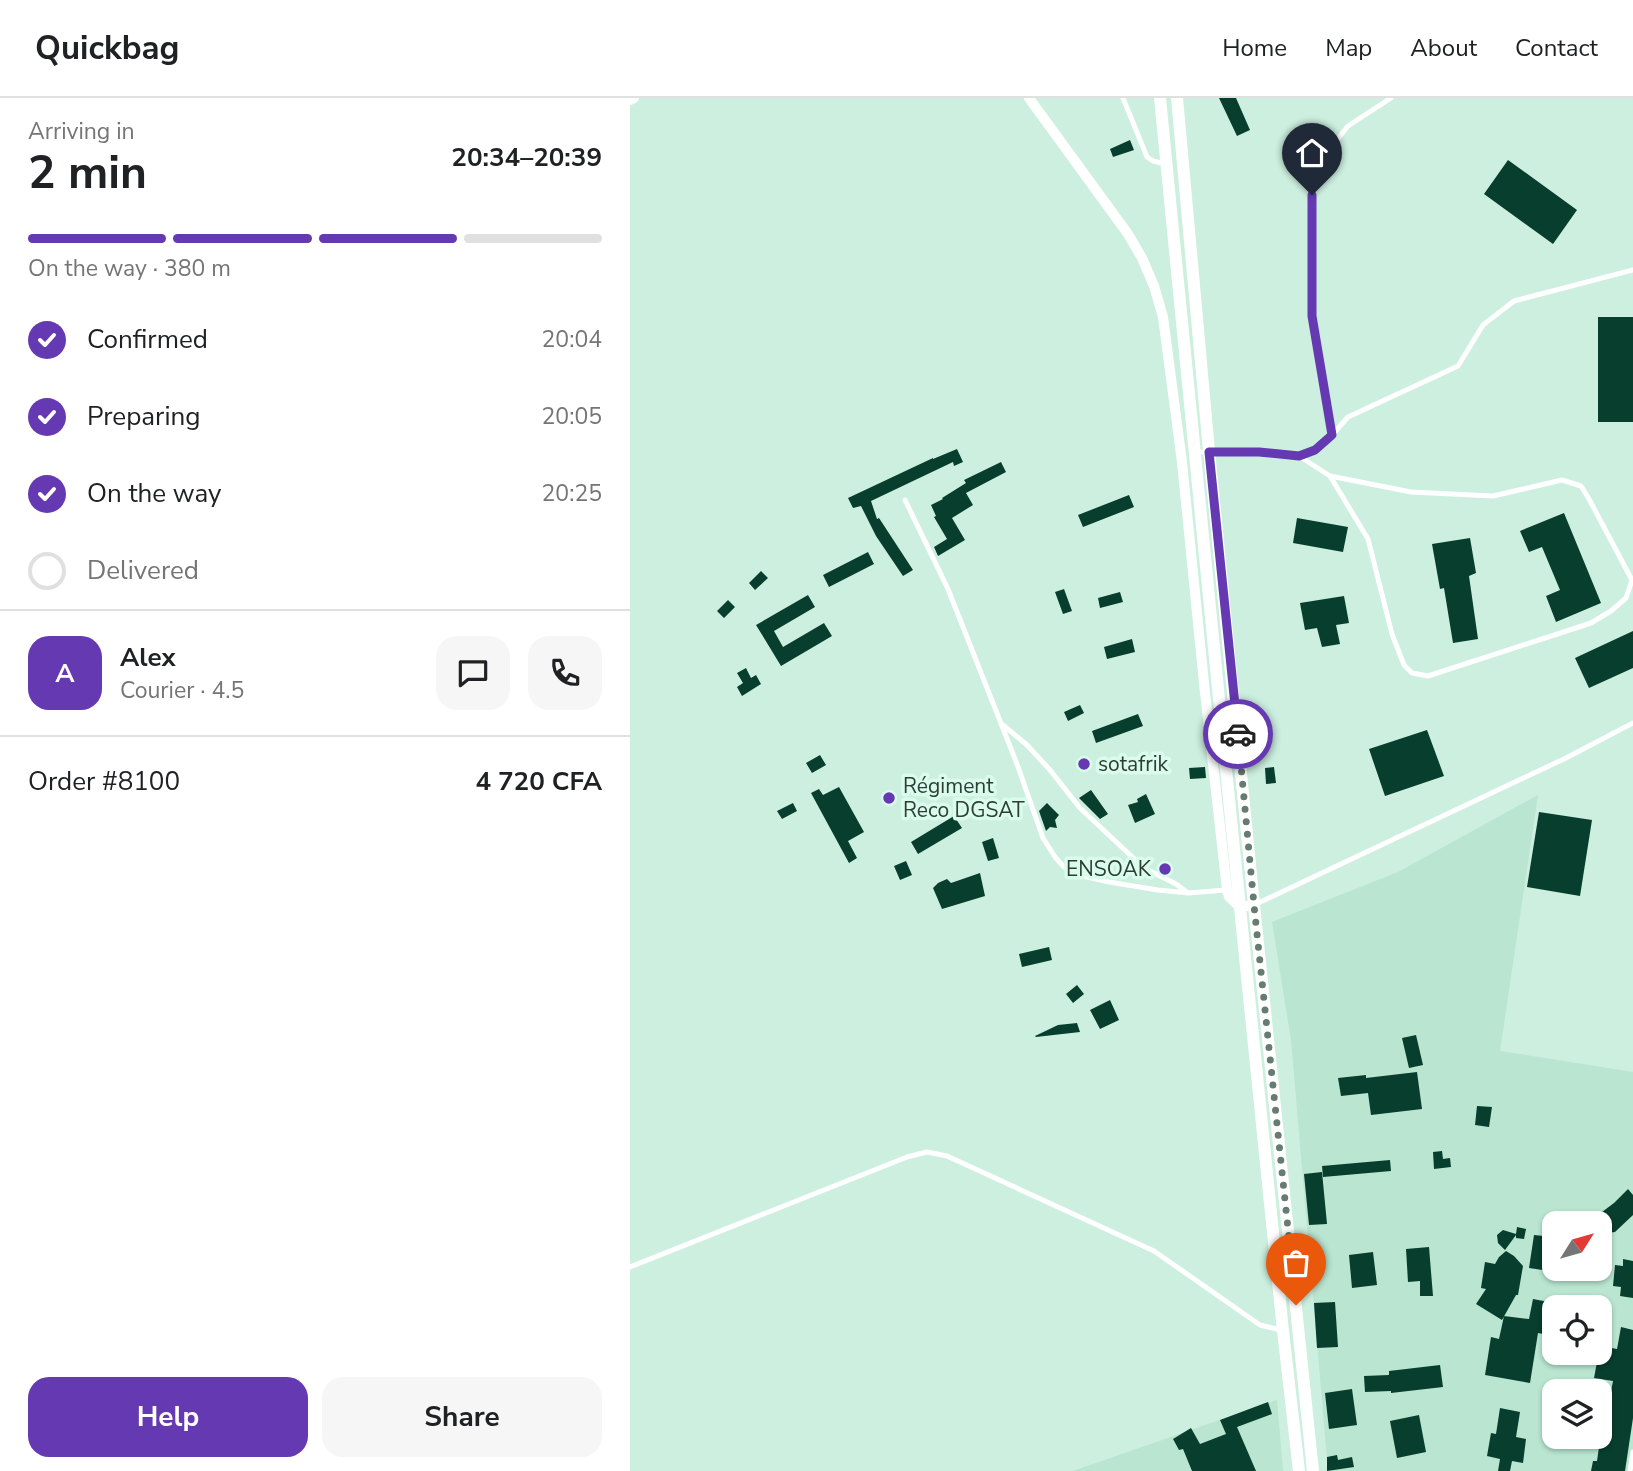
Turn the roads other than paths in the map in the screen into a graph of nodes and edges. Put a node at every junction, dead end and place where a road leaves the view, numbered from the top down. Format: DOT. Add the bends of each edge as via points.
graph roads {
  1 [pos="1029,98"];
  2 [pos="1123,98"];
  3 [pos="1160,98"];
  4 [pos="1177,98"];
  5 [pos="1391,98"];
  6 [pos="1167,164"];
  7 [pos="1633,270"];
  8 [pos="1332,435"];
  9 [pos="1196,452"];
  10 [pos="1209,452"];
  11 [pos="1299,456"];
  12 [pos="1331,476"];
  13 [pos="905,500"];
  14 [pos="1001,723"];
  15 [pos="1633,723"];
  16 [pos="1227,890"];
  17 [pos="1188,893"];
  18 [pos="1254,905"];
  19 [pos="1240,907"];
  20 [pos="630,1267"];
  21 [pos="1283,1331"];
  22 [pos="1633,1452"];
  23 [pos="1300,1471"];
  24 [pos="1313,1471"];
  25 [pos="1630,1471"];
  1 -- 16 [label="street" via="1128,234 1154,286 1163,317"];
  2 -- 6 [label="lane" via="1147,157"];
  3 -- 6 [label="street"];
  4 -- 10 [label="street"];
  5 -- 8 [label="lane" via="1348,126 1329,150 1312,195 1312,316"];
  6 -- 9 [label="street"];
  7 -- 8 [label="lane" via="1514,301 1483,325 1458,366 1348,417"];
  8 -- 11 [label="lane" via="1315,450"];
  9 -- 10 [label="lane"];
  9 -- 19 [label="street"];
  10 -- 11 [label="lane"];
  10 -- 18 [label="street"];
  11 -- 12 [label="lane"];
  12 -- 12 [label="lane" via="1368,539 1392,634 1412,673 1428,676 1591,623 1626,598 1632,580 1581,486 1562,480 1493,496 1411,492"];
  13 -- 14 [label="lane" via="948,589"];
  14 -- 17 [label="lane" via="1144,868"];
  14 -- 17 [label="lane" via="1043,838 1064,867 1109,882"];
  15 -- 18 [label="lane"];
  16 -- 17 [label="lane"];
  16 -- 19 [label="street"];
  18 -- 19 [label="street"];
  18 -- 24 [label="street"];
  19 -- 21 [label="street"];
  20 -- 21 [label="lane" via="926,1152 947,1156 1154,1251 1260,1325"];
  21 -- 23 [label="street"];
  22 -- 25 [label="lane"];
}
